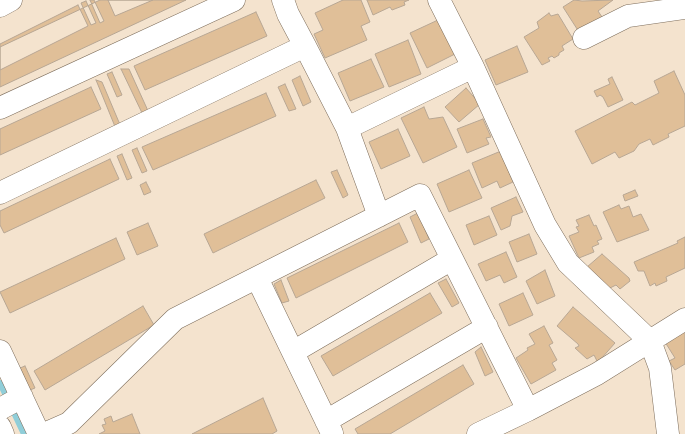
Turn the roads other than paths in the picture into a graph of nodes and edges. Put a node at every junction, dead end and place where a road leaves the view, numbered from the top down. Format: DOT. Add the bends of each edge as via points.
graph roads {
  1 [pos="11,0"];
  2 [pos="234,0"];
  3 [pos="283,0"];
  4 [pos="439,0"];
  5 [pos="0,6"];
  6 [pos="685,8"];
  7 [pos="584,38"];
  8 [pos="305,46"];
  9 [pos="473,67"];
  10 [pos="0,108"];
  11 [pos="347,128"];
  12 [pos="0,193"];
  13 [pos="379,216"];
  14 [pos="452,259"];
  15 [pos="256,278"];
  16 [pos="685,319"];
  17 [pos="487,328"];
  18 [pos="650,341"];
  19 [pos="0,351"];
  20 [pos="292,352"];
  21 [pos="22,397"];
  22 [pos="0,409"];
  23 [pos="528,410"];
  24 [pos="0,427"];
  25 [pos="330,427"];
  26 [pos="3,434"];
  27 [pos="39,434"];
  28 [pos="44,434"];
  29 [pos="478,434"];
  30 [pos="668,434"];
  1 -- 5 [label="street"];
  2 -- 10 [label="street"];
  3 -- 8 [label="street"];
  4 -- 9 [label="street"];
  6 -- 7 [label="street" via="628,16"];
  8 -- 11 [label="street"];
  8 -- 12 [label="street"];
  9 -- 11 [label="street"];
  9 -- 18 [label="street" via="545,225 568,263"];
  11 -- 13 [label="street"];
  13 -- 14 [label="street" via="420,195"];
  13 -- 15 [label="street"];
  14 -- 17 [label="street"];
  14 -- 20 [label="street"];
  15 -- 20 [label="street"];
  15 -- 28 [label="street" via="175,319 69,423"];
  16 -- 18 [label="street"];
  17 -- 23 [label="street"];
  17 -- 25 [label="street"];
  18 -- 23 [label="street" via="597,374"];
  18 -- 30 [label="street" via="660,368"];
  19 -- 21 [label="street"];
  20 -- 25 [label="street"];
  21 -- 22 [label="street"];
  21 -- 27 [label="street"];
  23 -- 29 [label="street"];
  24 -- 26 [label="street"];
}
